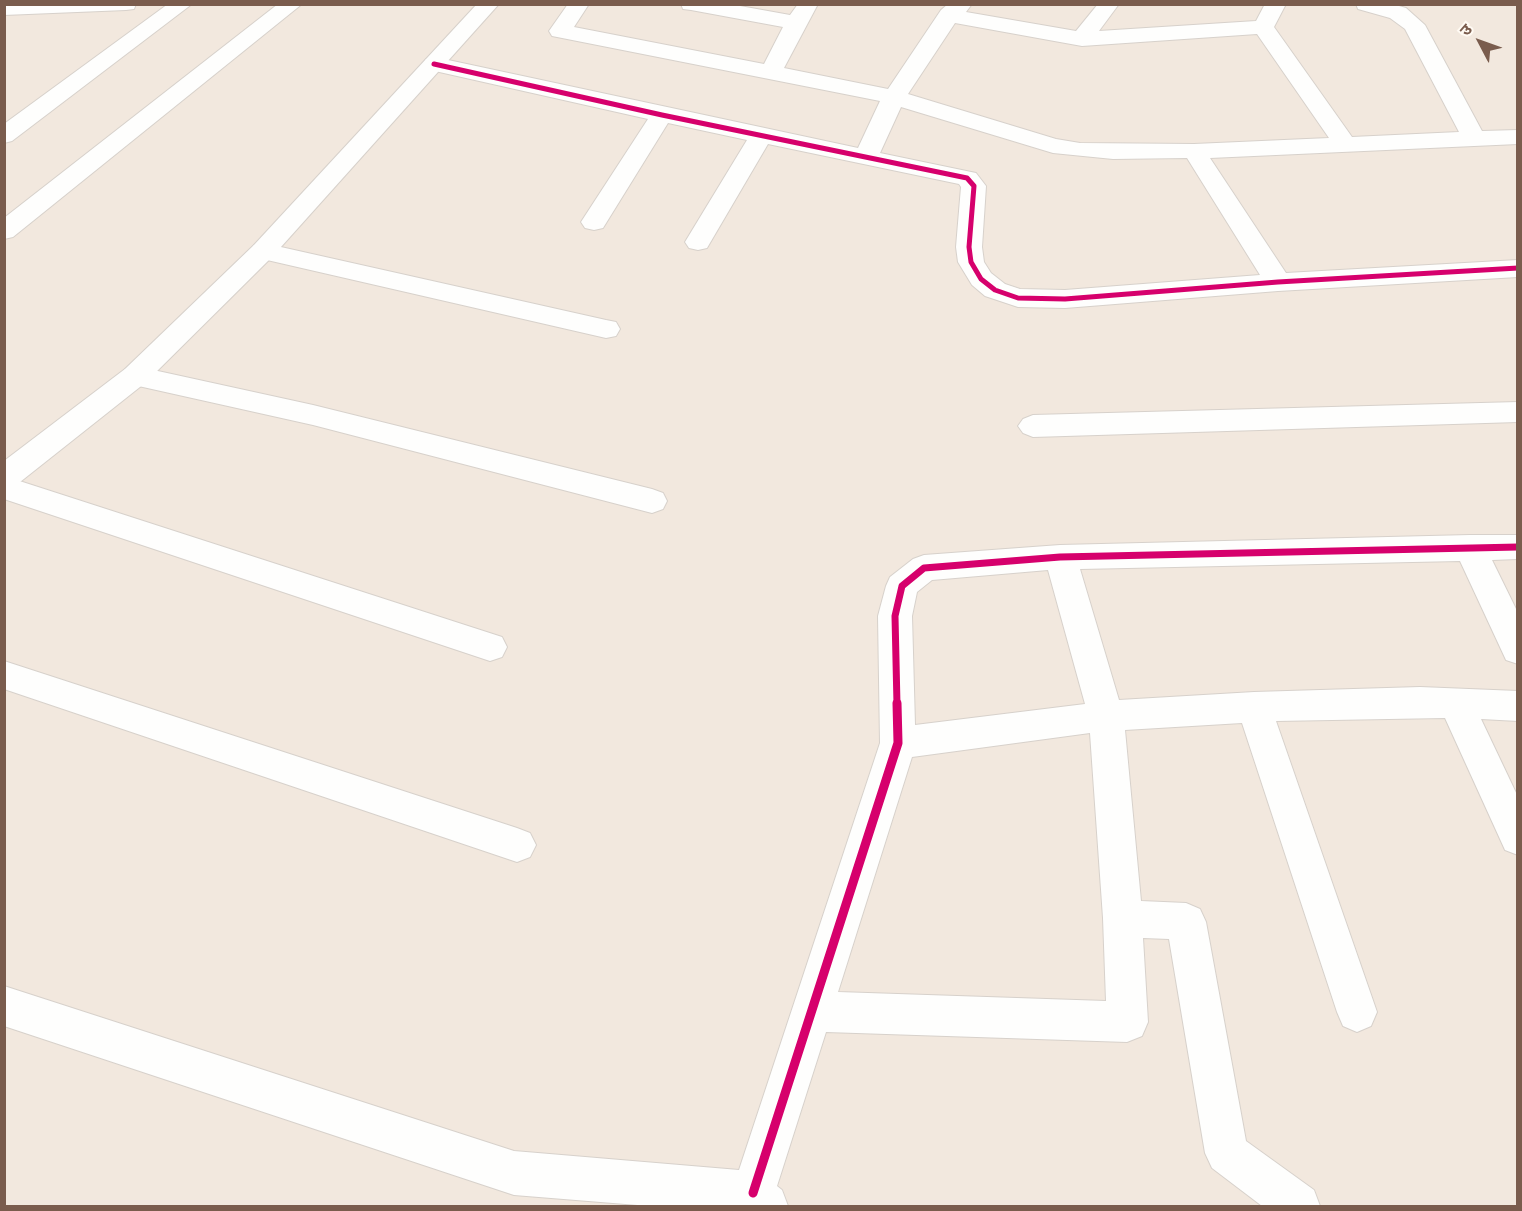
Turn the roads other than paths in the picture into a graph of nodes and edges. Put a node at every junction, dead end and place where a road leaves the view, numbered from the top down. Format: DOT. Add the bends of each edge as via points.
graph roads {
  1 [pos="126,4"];
  2 [pos="182,4"];
  3 [pos="292,4"];
  4 [pos="489,4"];
  5 [pos="579,4"];
  6 [pos="691,4"];
  7 [pos="1109,4"];
  8 [pos="1276,4"];
  9 [pos="1366,4"];
  10 [pos="7,10"];
  11 [pos="956,10"];
  12 [pos="802,14"];
  13 [pos="1263,27"];
  14 [pos="1082,39"];
  15 [pos="434,64"];
  16 [pos="770,74"];
  17 [pos="894,97"];
  18 [pos="662,115"];
  19 [pos="4,136"];
  20 [pos="761,136"];
  21 [pos="1518,136"];
  22 [pos="1474,138"];
  23 [pos="1345,144"];
  24 [pos="1194,151"];
  25 [pos="866,157"];
  26 [pos="594,222"];
  27 [pos="4,231"];
  28 [pos="698,242"];
  29 [pos="263,251"];
  30 [pos="1518,268"];
  31 [pos="1278,282"];
  32 [pos="606,329"];
  33 [pos="135,376"];
  34 [pos="1518,412"];
  35 [pos="1033,426"];
  36 [pos="4,478"];
  37 [pos="4,487"];
  38 [pos="652,501"];
  39 [pos="1518,546"];
  40 [pos="1470,547"];
  41 [pos="1060,557"];
  42 [pos="490,647"];
  43 [pos="1518,650"];
  44 [pos="4,675"];
  45 [pos="1456,703"];
  46 [pos="1518,705"];
  47 [pos="1254,707"];
  48 [pos="1106,716"];
  49 [pos="898,743"];
  50 [pos="1518,838"];
  51 [pos="517,845"];
  52 [pos="1123,918"];
  53 [pos="4,1006"];
  54 [pos="812,1011"];
  55 [pos="1357,1012"];
  56 [pos="759,1200"];
  57 [pos="1298,1206"];
  1 -- 10 [label="street"];
  2 -- 19 [label="street"];
  3 -- 27 [label="street"];
  4 -- 15 [label="street"];
  5 -- 16 [label="street" via="560,31"];
  6 -- 12 [label="street"];
  7 -- 14 [label="street"];
  8 -- 13 [label="street"];
  9 -- 22 [label="street" via="1398,13 1414,25"];
  11 -- 14 [label="street"];
  11 -- 17 [label="street"];
  12 -- 16 [label="street"];
  13 -- 14 [label="street"];
  13 -- 23 [label="street"];
  15 -- 18 [label="street"];
  15 -- 29 [label="street"];
  16 -- 17 [label="street"];
  17 -- 24 [label="street" via="1053,146 1113,153"];
  17 -- 25 [label="street"];
  18 -- 20 [label="street"];
  18 -- 26 [label="street"];
  20 -- 25 [label="street"];
  20 -- 28 [label="street"];
  21 -- 22 [label="street"];
  22 -- 23 [label="street"];
  23 -- 24 [label="street"];
  24 -- 31 [label="street"];
  25 -- 31 [label="street" via="967,178 974,186 970,262 981,279 995,290 1018,298 1065,299"];
  29 -- 32 [label="street"];
  29 -- 33 [label="street"];
  30 -- 31 [label="street"];
  33 -- 36 [label="street"];
  33 -- 38 [label="street" via="313,415"];
  34 -- 35 [label="street"];
  37 -- 42 [label="street"];
  39 -- 40 [label="street"];
  40 -- 41 [label="street"];
  40 -- 43 [label="street"];
  41 -- 48 [label="street"];
  41 -- 49 [label="street" via="924,567 902,586 895,616"];
  44 -- 51 [label="street"];
  45 -- 46 [label="street"];
  45 -- 47 [label="street"];
  45 -- 50 [label="street"];
  47 -- 48 [label="street"];
  47 -- 55 [label="street"];
  48 -- 49 [label="street"];
  48 -- 52 [label="street"];
  49 -- 54 [label="street"];
  52 -- 54 [label="street" via="1127,1022"];
  52 -- 57 [label="street" via="1186,922 1227,1153"];
  53 -- 56 [label="street" via="514,1173"];
  54 -- 56 [label="street"];
}
